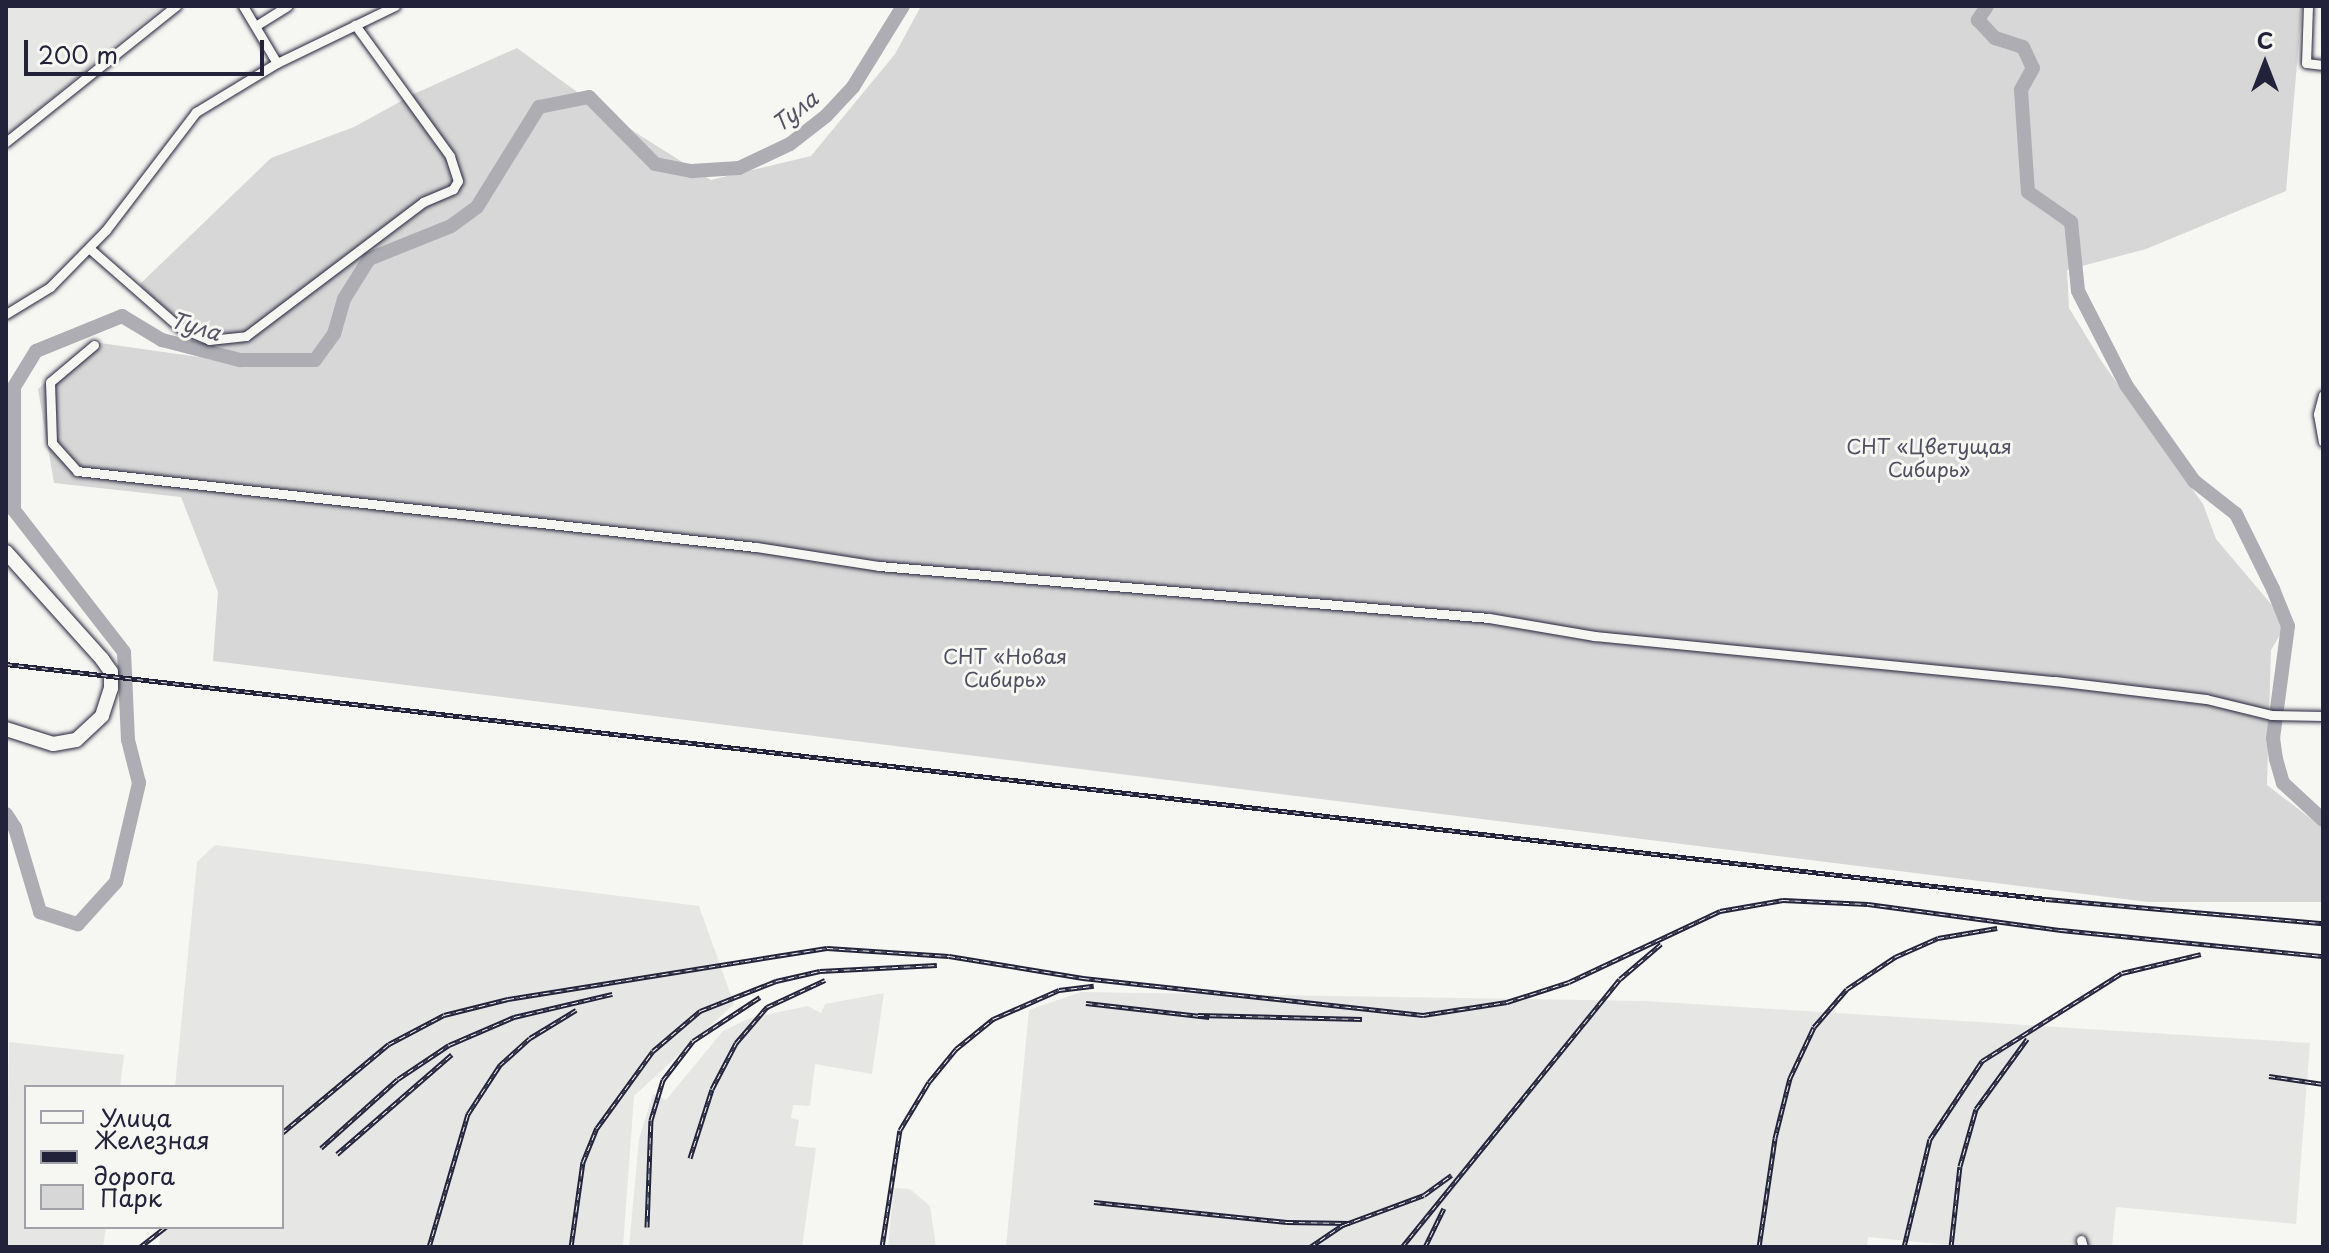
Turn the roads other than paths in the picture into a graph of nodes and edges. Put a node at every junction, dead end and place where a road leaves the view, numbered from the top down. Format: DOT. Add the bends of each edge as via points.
graph roads {
  1 [pos="176,6"];
  2 [pos="243,6"];
  3 [pos="288,6"];
  4 [pos="395,6"];
  5 [pos="2308,6"];
  6 [pos="257,25"];
  7 [pos="355,25"];
  8 [pos="277,63"];
  9 [pos="2323,65"];
  10 [pos="6,142"];
  11 [pos="89,248"];
  12 [pos="6,314"];
  13 [pos="94,345"];
  14 [pos="2323,395"];
  15 [pos="2323,442"];
  16 [pos="6,552"];
  17 [pos="2323,716"];
  18 [pos="6,729"];
  1 -- 10 [label="street"];
  2 -- 6 [label="street"];
  3 -- 6 [label="street"];
  4 -- 7 [label="street"];
  5 -- 9 [label="street" via="2306,63"];
  6 -- 8 [label="street"];
  7 -- 8 [label="street"];
  7 -- 11 [label="street" via="450,156 458,181 453,189 423,202 246,336 209,340 179,327"];
  8 -- 11 [label="street" via="196,112"];
  11 -- 12 [label="street" via="50,287"];
  13 -- 17 [label="street" via="50,382 52,443 77,471 756,547 879,566 1489,618 1594,636 2055,681 2206,699 2271,715"];
  14 -- 15 [label="street" via="2318,414"];
  16 -- 18 [label="main road" via="102,659 111,672 111,688 102,716 76,740 53,744"];
}
